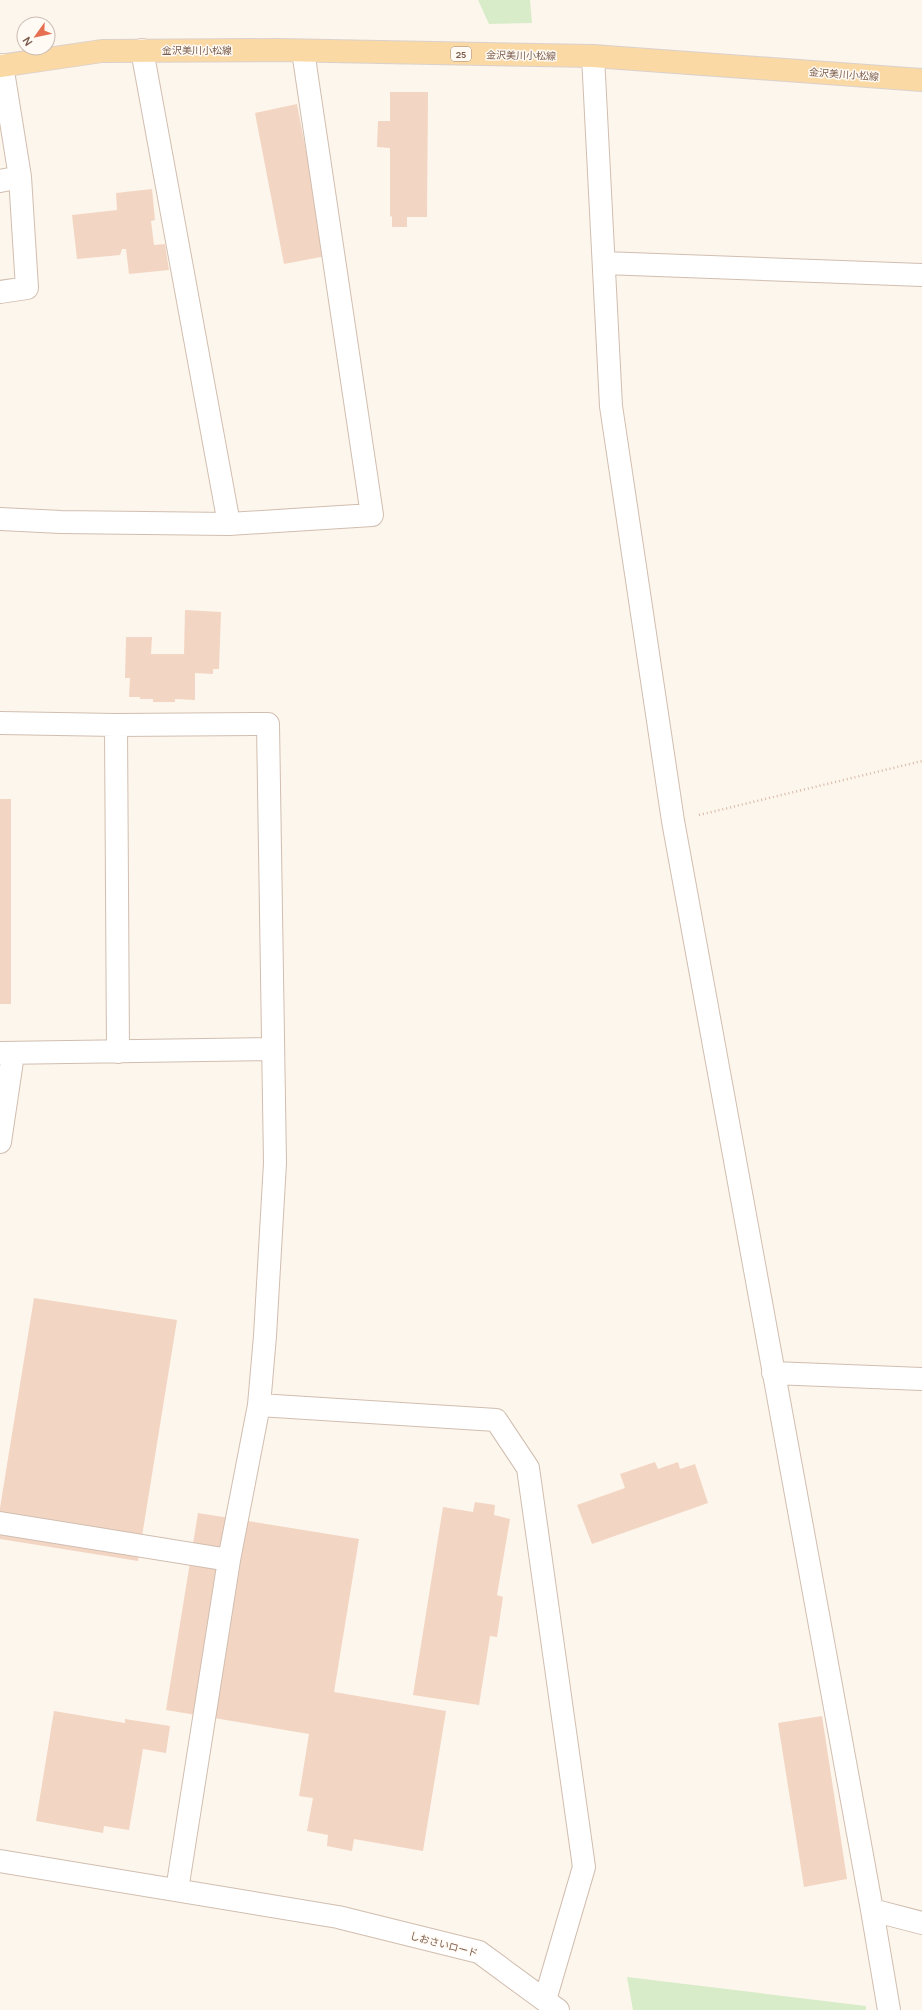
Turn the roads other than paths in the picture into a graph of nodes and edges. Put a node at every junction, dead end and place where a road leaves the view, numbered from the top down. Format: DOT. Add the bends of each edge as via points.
graph roads {
  1 [pos="142,50"];
  2 [pos="303,51"];
  3 [pos="593,56"];
  4 [pos="1,66"];
  5 [pos="922,80"];
  6 [pos="10,179"];
  7 [pos="604,263"];
  8 [pos="922,275"];
  9 [pos="0,292"];
  10 [pos="0,519"];
  11 [pos="229,524"];
  12 [pos="0,723"];
  13 [pos="116,725"];
  14 [pos="272,1049"];
  15 [pos="118,1052"];
  16 [pos="6,1054"];
  17 [pos="0,1142"];
  18 [pos="773,1373"];
  19 [pos="922,1379"];
  20 [pos="259,1405"];
  21 [pos="0,1524"];
  22 [pos="229,1560"];
  23 [pos="0,1861"];
  24 [pos="177,1890"];
  25 [pos="872,1910"];
  26 [pos="922,1922"];
  27 [pos="552,2005"];
  28 [pos="889,2010"];
  1 -- 2 [label="main road, 金沢美川小松線 / 25"];
  1 -- 4 [label="main road, 金沢美川小松線 / 25" via="102,51"];
  1 -- 11 [label="street"];
  2 -- 3 [label="main road, 金沢美川小松線 / 25"];
  2 -- 11 [label="street" via="372,515"];
  3 -- 5 [label="main road, 金沢美川小松線 / 25"];
  3 -- 7 [label="street"];
  4 -- 6 [label="street"];
  6 -- 9 [label="street" via="27,288"];
  7 -- 8 [label="street"];
  7 -- 18 [label="street" via="611,406 673,821"];
  10 -- 11 [label="street"];
  12 -- 13 [label="street"];
  13 -- 14 [label="street" via="268,724"];
  13 -- 15 [label="street"];
  14 -- 15 [label="street"];
  14 -- 20 [label="street" via="275,1163"];
  15 -- 16 [label="street"];
  16 -- 17 [label="street"];
  18 -- 19 [label="street"];
  18 -- 25 [label="street"];
  20 -- 22 [label="street"];
  20 -- 27 [label="street" via="496,1420 528,1468 584,1867"];
  21 -- 22 [label="street"];
  22 -- 24 [label="street"];
  23 -- 24 [label="street, しおさいロード"];
  24 -- 27 [label="street, しおさいロード" via="338,1917 480,1952"];
  25 -- 26 [label="street"];
  25 -- 28 [label="street"];
}
